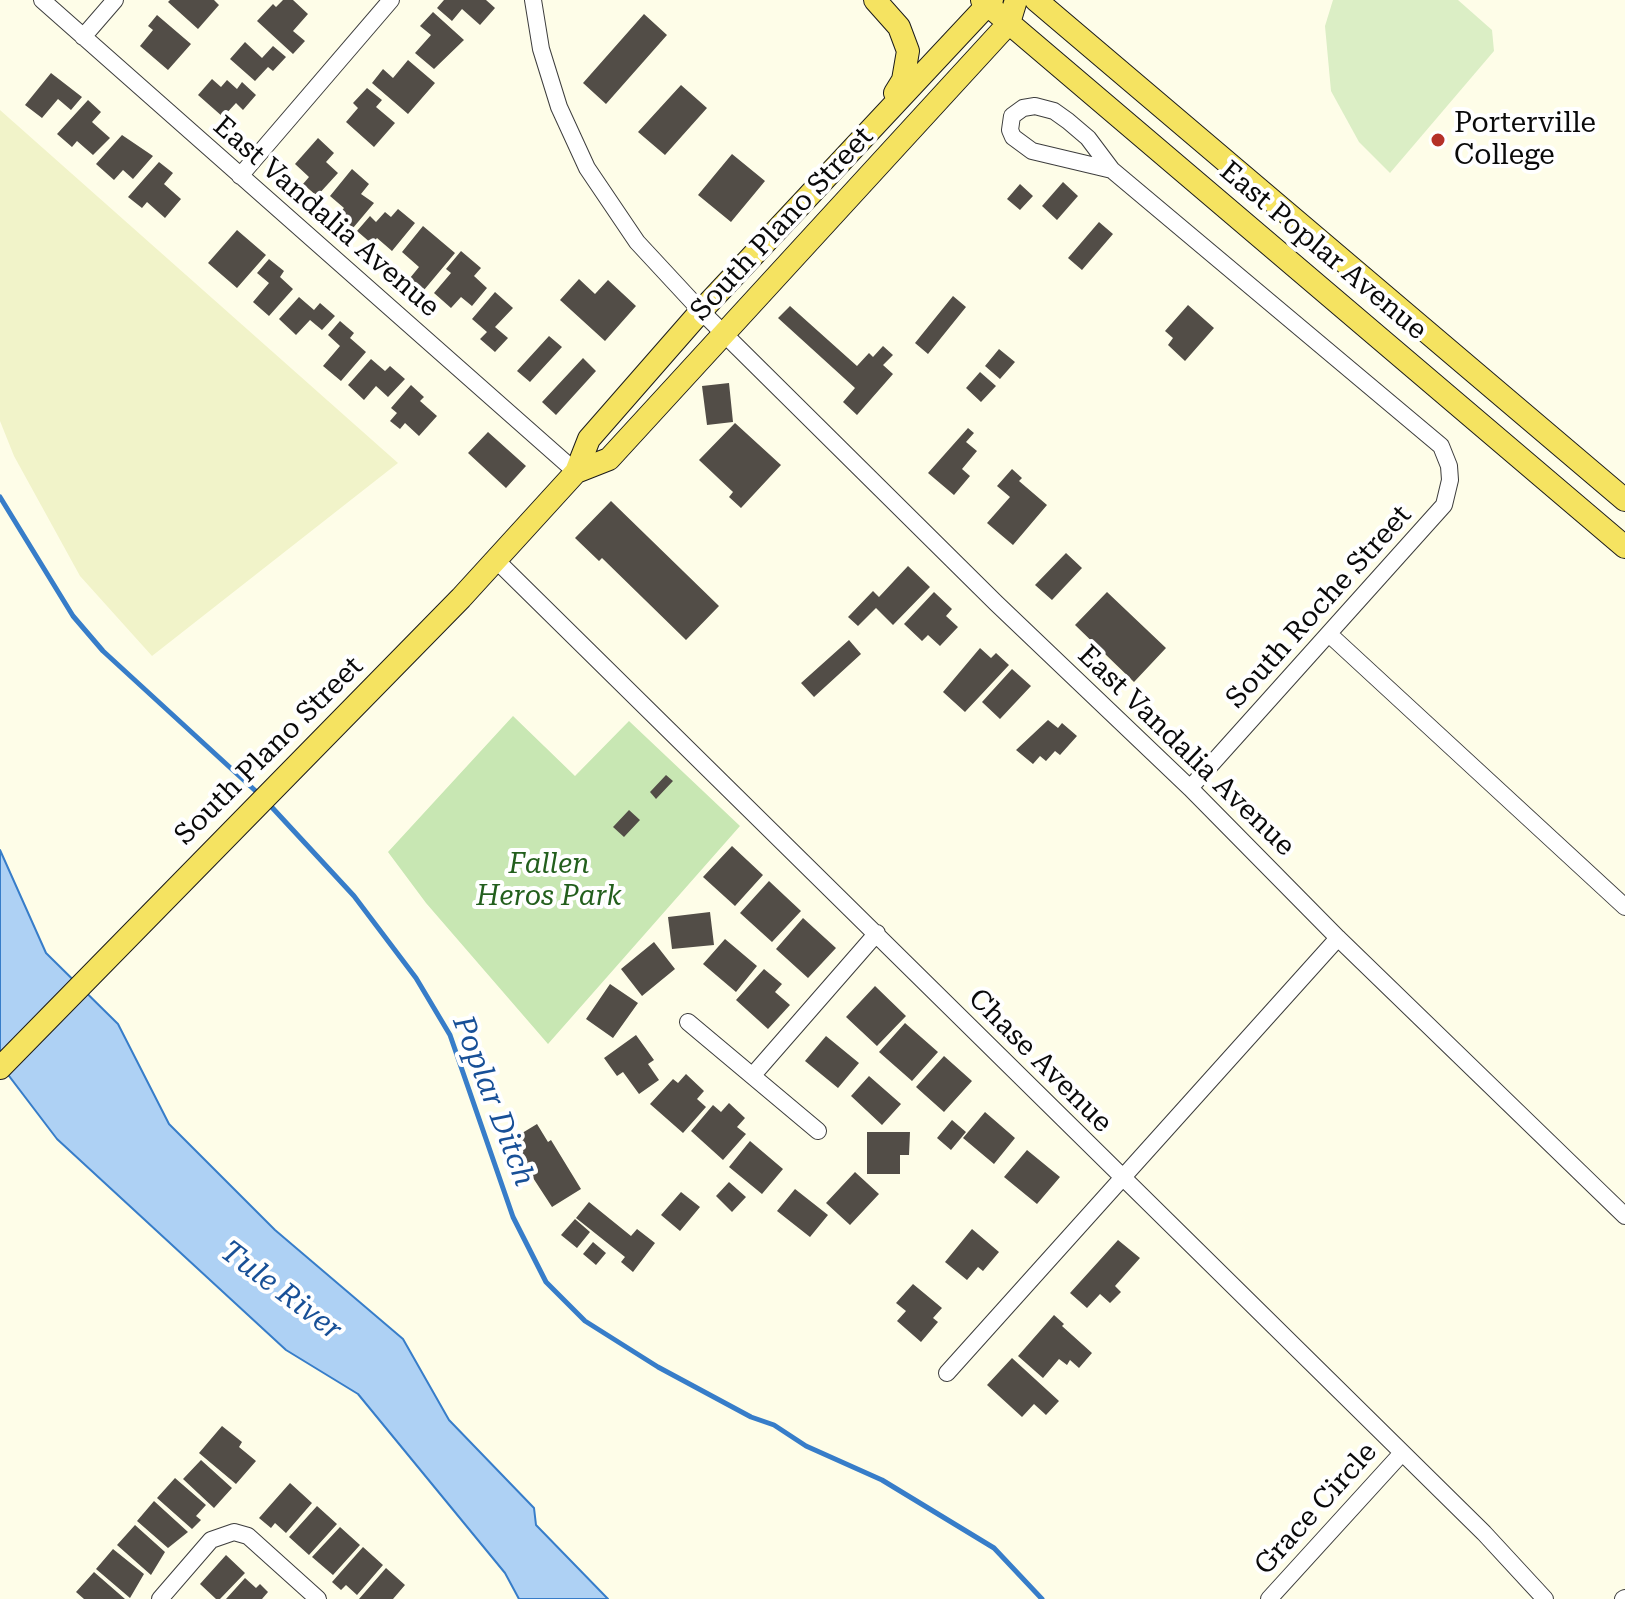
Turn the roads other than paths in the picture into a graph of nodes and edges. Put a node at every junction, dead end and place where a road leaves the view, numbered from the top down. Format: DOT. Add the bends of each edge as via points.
graph roads {
  1 [pos="42,0"];
  2 [pos="115,0"];
  3 [pos="391,0"];
  4 [pos="533,0"];
  5 [pos="875,0"];
  6 [pos="1016,0"];
  7 [pos="1036,0"];
  8 [pos="987,1"];
  9 [pos="1009,23"];
  10 [pos="83,37"];
  11 [pos="877,121"];
  12 [pos="1112,170"];
  13 [pos="240,176"];
  14 [pos="712,321"];
  15 [pos="576,472"];
  16 [pos="1625,500"];
  17 [pos="1625,547"];
  18 [pos="496,560"];
  19 [pos="1330,635"];
  20 [pos="1190,788"];
  21 [pos="1625,907"];
  22 [pos="877,933"];
  23 [pos="1338,938"];
  24 [pos="688,1022"];
  25 [pos="0,1068"];
  26 [pos="753,1075"];
  27 [pos="818,1131"];
  28 [pos="1123,1181"];
  29 [pos="1625,1216"];
  30 [pos="947,1373"];
  31 [pos="1402,1453"];
  32 [pos="160,1599"];
  33 [pos="318,1599"];
  34 [pos="1269,1599"];
  35 [pos="1545,1599"];
  1 -- 10 [label="street, East Vandalia Avenue"];
  2 -- 10 [label="street"];
  3 -- 13 [label="street"];
  4 -- 14 [label="street, East Vandalia Avenue" via="559,107 587,168 637,242"];
  5 -- 11 [label="main road" via="904,36 908,61 903,80"];
  6 -- 9 [label="main road, South Plano Street"];
  7 -- 16 [label="main road, East Poplar Avenue"];
  8 -- 9 [label="main road, East Poplar Avenue"];
  8 -- 11 [label="main road, South Plano Street"];
  9 -- 14 [label="main road, South Plano Street"];
  9 -- 17 [label="main road, East Poplar Avenue"];
  10 -- 13 [label="street, East Vandalia Avenue"];
  11 -- 14 [label="main road, South Plano Street"];
  12 -- 12 [label="street" via="1032,151 1013,137 1012,116 1027,107 1054,111 1088,138"];
  12 -- 19 [label="street, South Roche Street" via="1441,446 1450,480 1444,505"];
  13 -- 15 [label="street, East Vandalia Avenue"];
  14 -- 15 [label="main road, South Plano Street" via="589,439"];
  14 -- 15 [label="main road, South Plano Street" via="609,459"];
  14 -- 20 [label="street, East Vandalia Avenue"];
  15 -- 18 [label="main road, South Plano Street"];
  18 -- 22 [label="street, Chase Avenue"];
  18 -- 25 [label="main road, South Plano Street"];
  19 -- 20 [label="street, South Roche Street"];
  19 -- 21 [label="street"];
  20 -- 23 [label="street, East Vandalia Avenue"];
  22 -- 26 [label="street"];
  22 -- 28 [label="street, Chase Avenue"];
  23 -- 28 [label="street"];
  23 -- 29 [label="street, East Vandalia Avenue"];
  24 -- 26 [label="street"];
  26 -- 27 [label="street"];
  28 -- 30 [label="street"];
  28 -- 31 [label="street, Chase Avenue"];
  31 -- 34 [label="street, Grace Circle"];
  31 -- 35 [label="street, Chase Avenue"];
  32 -- 33 [label="street" via="211,1540 234,1532 248,1536"];
}
